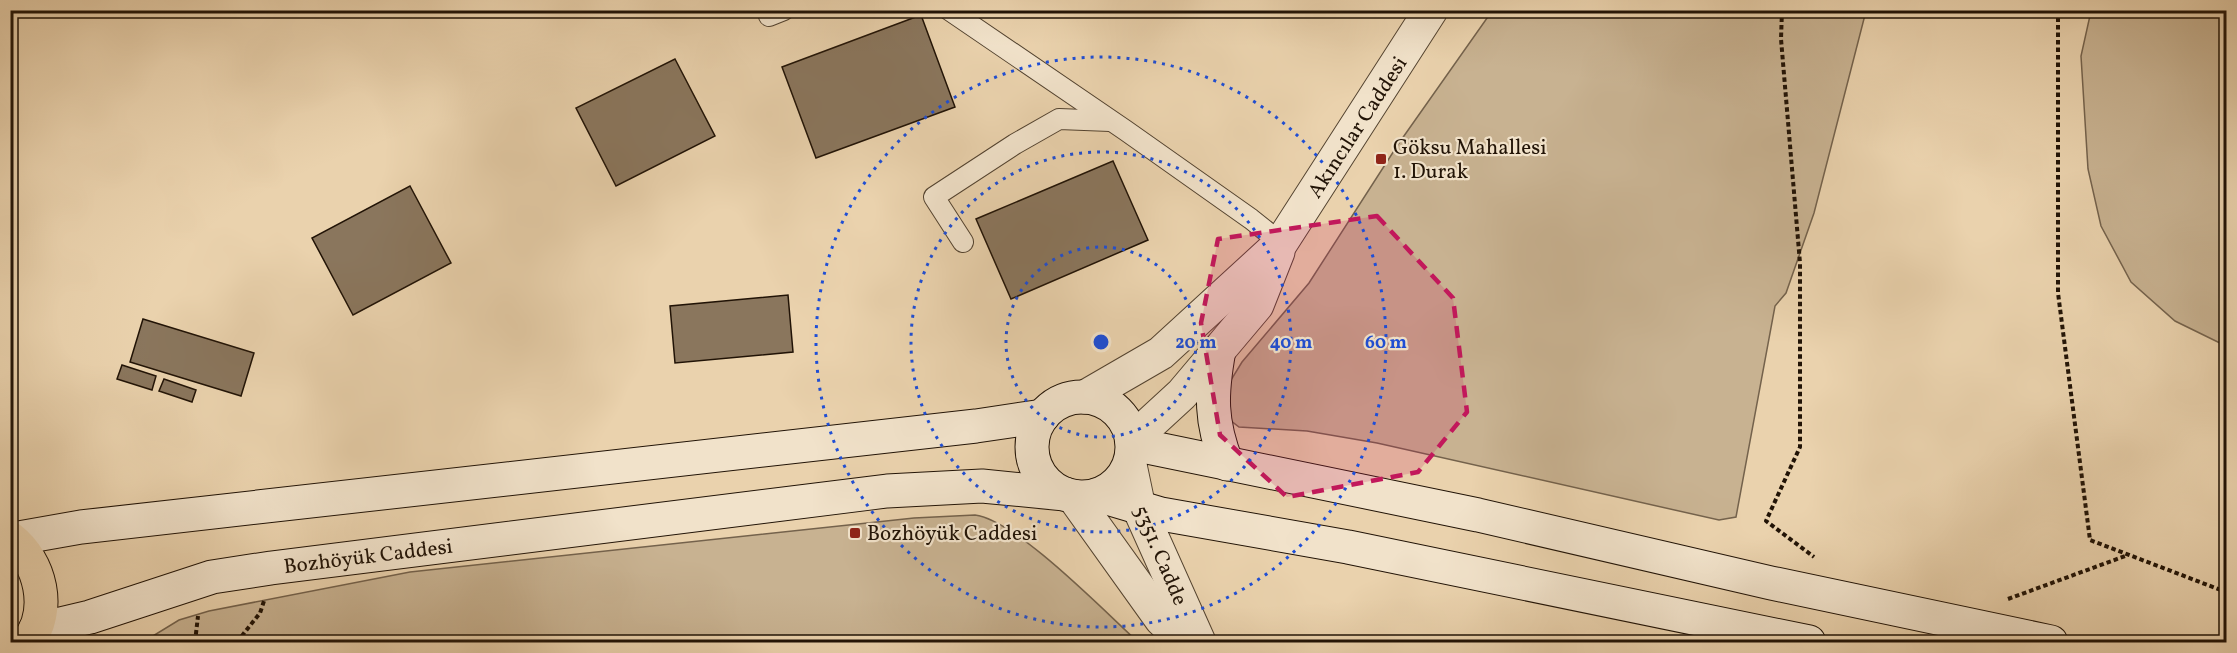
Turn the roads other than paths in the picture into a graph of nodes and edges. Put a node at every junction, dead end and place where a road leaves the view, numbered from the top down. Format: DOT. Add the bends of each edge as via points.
graph roads {
  1 [pos="949,10"];
  2 [pos="1431,10"];
  3 [pos="1111,122"];
  4 [pos="963,242"];
  5 [pos="1281,243"];
  6 [pos="1219,350"];
  7 [pos="1085,397"];
  8 [pos="1043,416"];
  9 [pos="1132,450"];
  10 [pos="1227,464"];
  11 [pos="1078,495"];
  12 [pos="1139,508"];
  13 [pos="1186,520"];
  14 [pos="12,538"];
  15 [pos="1164,566"];
  16 [pos="32,636"];
  17 [pos="1185,642"];
  18 [pos="1199,642"];
  19 [pos="1809,642"];
  20 [pos="2051,642"];
  1 -- 3 [label="lane"];
  2 -- 5 [label="main road, Akıncılar Caddesi"];
  3 -- 4 [label="lane" via="1059,119 934,196"];
  3 -- 5 [label="lane"];
  5 -- 6 [label="main road, Akıncılar Caddesi" via="1257,305"];
  5 -- 7 [label="main road, Akıncılar Caddesi" via="1161,353"];
  6 -- 9 [label="main road, Akıncılar Caddesi"];
  6 -- 10 [label="main road" via="1212,414"];
  7 -- 8 [label="main road" via="1061,401"];
  7 -- 9 [label="main road" via="1102,400 1116,410 1127,423"];
  8 -- 11 [label="main road" via="1035,429 1034,461 1051,487"];
  8 -- 14 [label="main road"];
  9 -- 10 [label="main road"];
  9 -- 11 [label="main road" via="1116,483"];
  9 -- 12 [label="main road, 5351. Cadde"];
  10 -- 20 [label="main road" via="1478,515"];
  11 -- 12 [label="main road"];
  11 -- 16 [label="main road, Bozhöyük Caddesi" via="982,486 888,491 271,568 196,581"];
  11 -- 17 [label="main road, 5351. Cadde" via="1161,620"];
  12 -- 13 [label="main road"];
  12 -- 15 [label="main road, 5351. Cadde"];
  13 -- 15 [label="main road" via="1170,532 1163,550"];
  13 -- 19 [label="main road" via="1348,547"];
  14 -- 16 [label="main road" via="30,560 39,585 42,609"];
  15 -- 18 [label="main road, 5351. Cadde"];
}
